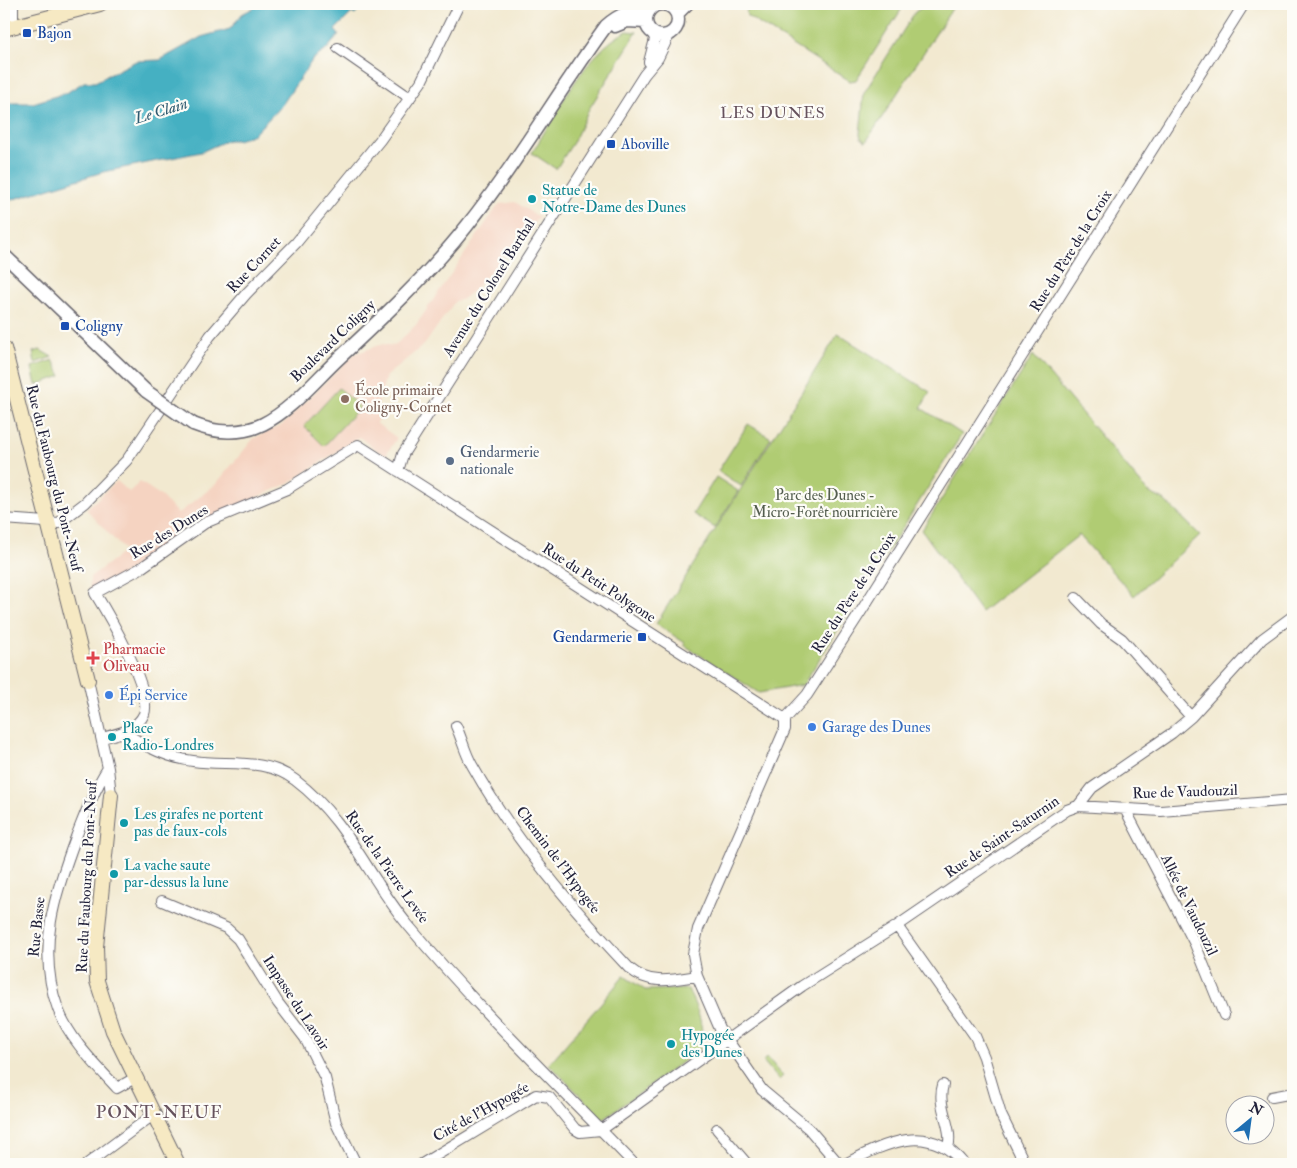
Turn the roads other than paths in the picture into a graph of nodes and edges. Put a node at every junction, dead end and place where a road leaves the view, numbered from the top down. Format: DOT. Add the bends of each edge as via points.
graph roads {
  1 [pos="12,4"];
  2 [pos="100,4"];
  3 [pos="460,4"];
  4 [pos="687,4"];
  5 [pos="1244,4"];
  6 [pos="672,8"];
  7 [pos="648,16"];
  8 [pos="8,27"];
  9 [pos="654,34"];
  10 [pos="669,34"];
  11 [pos="338,48"];
  12 [pos="644,75"];
  13 [pos="410,98"];
  14 [pos="4,255"];
  15 [pos="4,265"];
  16 [pos="26,276"];
  17 [pos="4,348"];
  18 [pos="398,471"];
  19 [pos="4,519"];
  20 [pos="48,523"];
  21 [pos="1076,598"];
  22 [pos="1293,616"];
  23 [pos="88,680"];
  24 [pos="1191,717"];
  25 [pos="785,720"];
  26 [pos="456,726"];
  27 [pos="124,732"];
  28 [pos="102,738"];
  29 [pos="108,768"];
  30 [pos="110,794"];
  31 [pos="1293,800"];
  32 [pos="1078,806"];
  33 [pos="1125,809"];
  34 [pos="162,901"];
  35 [pos="897,926"];
  36 [pos="697,976"];
  37 [pos="1224,1015"];
  38 [pos="727,1039"];
  39 [pos="135,1078"];
  40 [pos="943,1086"];
  41 [pos="1293,1093"];
  42 [pos="1272,1096"];
  43 [pos="153,1115"];
  44 [pos="601,1130"];
  45 [pos="717,1130"];
  46 [pos="948,1148"];
  47 [pos="87,1164"];
  48 [pos="178,1164"];
  49 [pos="356,1164"];
  50 [pos="422,1164"];
  51 [pos="632,1164"];
  52 [pos="747,1164"];
  53 [pos="839,1164"];
  54 [pos="845,1164"];
  55 [pos="964,1164"];
  56 [pos="1025,1164"];
  1 -- 8 [label="street"];
  2 -- 8 [label="main road"];
  3 -- 13 [label="street, Rue Cornet"];
  4 -- 6 [label="street"];
  5 -- 25 [label="street, Rue du Père de la Croix" via="860,612 803,700"];
  6 -- 7 [label="street" via="658,4"];
  6 -- 10 [label="street" via="676,28"];
  7 -- 9 [label="street"];
  7 -- 16 [label="street, Boulevard Coligny, bridge" via="629,12 617,16 596,39 506,175 465,229 358,340 281,413 262,425 224,431 193,424 146,390"];
  9 -- 10 [label="street"];
  9 -- 12 [label="street, Avenue du Colonel Barthal" via="653,54"];
  10 -- 12 [label="street, Avenue du Colonel Barthal" via="658,58"];
  11 -- 13 [label="street"];
  12 -- 18 [label="street, Avenue du Colonel Barthal" via="403,454"];
  13 -- 20 [label="street, Rue Cornet" via="296,243 210,336 127,460 62,521"];
  14 -- 16 [label="street, Boulevard Coligny"];
  15 -- 16 [label="street, Boulevard Coligny"];
  17 -- 20 [label="main road, Rue du Faubourg du Pont-Neuf"];
  18 -- 25 [label="street, Rue du Petit Polygone"];
  18 -- 27 [label="street, Rue des Dunes" via="364,447 356,446 287,489 205,523 141,568 95,593 132,660 145,706 141,719"];
  19 -- 20 [label="street"];
  20 -- 23 [label="main road, Rue du Faubourg du Pont-Neuf"];
  21 -- 24 [label="street" via="1101,624 1122,639"];
  22 -- 24 [label="street, Rue de Saint-Saturnin" via="1262,639"];
  23 -- 28 [label="street, Rue du Faubourg du Pont-Neuf"];
  24 -- 32 [label="street, Rue de Saint-Saturnin" via="1092,788"];
  25 -- 36 [label="street, Rue du Père de la Croix" via="785,729 698,929 693,954"];
  26 -- 36 [label="street, Chemin de l'Hypogée" via="471,763 513,827 570,905 629,968 653,981"];
  27 -- 28 [label="street"];
  27 -- 44 [label="street, Rue de la Pierre Levée" via="162,753 193,761 256,764 279,770 295,780 342,826 402,918 432,954"];
  28 -- 29 [label="street, Rue du Faubourg du Pont-Neuf"];
  29 -- 30 [label="street, Rue du Faubourg du Pont-Neuf"];
  29 -- 39 [label="street, Rue Basse" via="96,787 56,889 48,936 48,966 62,1018 79,1046 117,1088"];
  30 -- 39 [label="main road, Rue du Faubourg du Pont-Neuf" via="96,965 103,1004"];
  31 -- 33 [label="street, Rue de Vaudouzil" via="1190,810"];
  32 -- 33 [label="street, Rue de Vaudouzil"];
  32 -- 35 [label="street, Rue de Saint-Saturnin" via="1067,810"];
  33 -- 37 [label="street, Allée de Vaudouzil" via="1195,944"];
  34 -- 49 [label="street, Impasse du Lavoir" via="226,928 238,939 309,1046 325,1078 336,1123"];
  35 -- 38 [label="street, Rue de Saint-Saturnin" via="823,971"];
  35 -- 56 [label="street" via="975,1036 1001,1116"];
  36 -- 38 [label="street, Rue du Père de la Croix"];
  38 -- 44 [label="street"];
  38 -- 53 [label="street, Rue du Père de la Croix" via="762,1090 809,1129"];
  39 -- 43 [label="main road, Rue du Faubourg du Pont-Neuf"];
  40 -- 46 [label="street" via="940,1096 950,1140"];
  41 -- 42 [label="street"];
  43 -- 47 [label="street"];
  43 -- 48 [label="main road, Rue du Faubourg du Pont-Neuf"];
  44 -- 50 [label="street, Cité de l'Hypogée" via="580,1132 574,1129 550,1097 536,1095"];
  44 -- 51 [label="street, Rue de la Pierre Levée"];
  45 -- 52 [label="street"];
  46 -- 54 [label="street" via="923,1140 898,1141"];
  46 -- 55 [label="street"];
}
